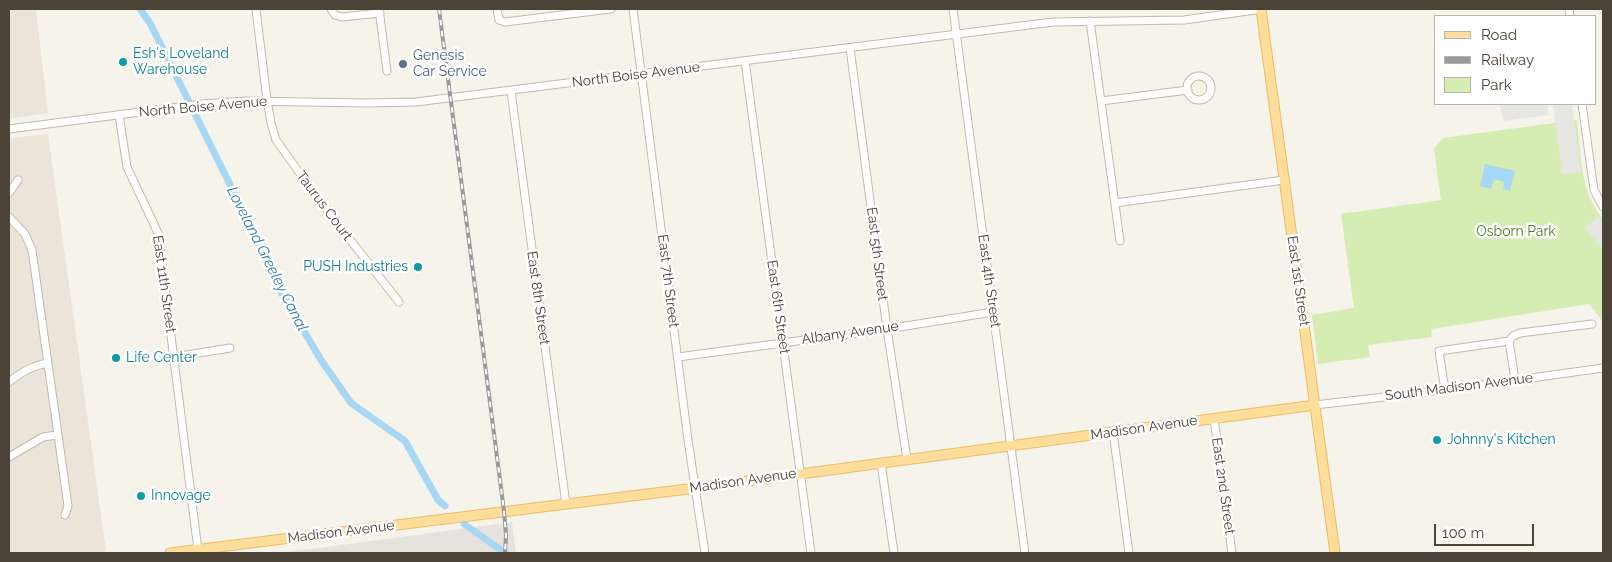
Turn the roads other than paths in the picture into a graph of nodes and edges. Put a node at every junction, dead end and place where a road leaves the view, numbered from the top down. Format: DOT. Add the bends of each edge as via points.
graph roads {
  1 [pos="256,9"];
  2 [pos="331,9"];
  3 [pos="497,9"];
  4 [pos="611,9"];
  5 [pos="633,9"];
  6 [pos="953,9"];
  7 [pos="1262,9"];
  8 [pos="1266,9"];
  9 [pos="379,11"];
  10 [pos="1090,21"];
  11 [pos="956,34"];
  12 [pos="850,48"];
  13 [pos="745,61"];
  14 [pos="387,71"];
  15 [pos="641,74"];
  16 [pos="1188,90"];
  17 [pos="510,91"];
  18 [pos="267,100"];
  19 [pos="1101,101"];
  20 [pos="1582,105"];
  21 [pos="119,115"];
  22 [pos="9,129"];
  23 [pos="18,180"];
  24 [pos="1284,180"];
  25 [pos="9,193"];
  26 [pos="1115,203"];
  27 [pos="1603,207"];
  28 [pos="9,217"];
  29 [pos="1120,241"];
  30 [pos="399,302"];
  31 [pos="993,312"];
  32 [pos="1592,324"];
  33 [pos="887,329"];
  34 [pos="1510,341"];
  35 [pos="783,342"];
  36 [pos="230,348"];
  37 [pos="174,357"];
  38 [pos="678,357"];
  39 [pos="48,363"];
  40 [pos="1603,368"];
  41 [pos="1515,380"];
  42 [pos="9,382"];
  43 [pos="1445,390"];
  44 [pos="1315,405"];
  45 [pos="1214,418"];
  46 [pos="1113,432"];
  47 [pos="57,435"];
  48 [pos="1010,446"];
  49 [pos="9,457"];
  50 [pos="907,460"];
  51 [pos="881,463"];
  52 [pos="800,474"];
  53 [pos="696,488"];
  54 [pos="566,504"];
  55 [pos="65,515"];
  56 [pos="198,550"];
  57 [pos="170,553"];
  58 [pos="705,553"];
  59 [pos="811,553"];
  60 [pos="894,553"];
  61 [pos="1025,553"];
  62 [pos="1129,553"];
  63 [pos="1232,553"];
  64 [pos="1335,553"];
  1 -- 18 [label="street"];
  2 -- 9 [label="street" via="342,17"];
  3 -- 4 [label="street" via="498,18 505,22"];
  5 -- 15 [label="street, East 7th Street"];
  6 -- 11 [label="street, East 4th Street"];
  7 -- 8 [label="main road"];
  7 -- 10 [label="street, North Boise Avenue" via="1184,20"];
  7 -- 24 [label="main road, East 1st Street"];
  9 -- 14 [label="street"];
  10 -- 11 [label="street, North Boise Avenue" via="1053,22"];
  10 -- 19 [label="street"];
  11 -- 12 [label="street, North Boise Avenue"];
  11 -- 31 [label="street, East 4th Street"];
  12 -- 13 [label="street, North Boise Avenue"];
  12 -- 33 [label="street, East 5th Street"];
  13 -- 15 [label="street, North Boise Avenue"];
  13 -- 35 [label="street, East 6th Street"];
  15 -- 17 [label="street, North Boise Avenue"];
  15 -- 38 [label="street, East 7th Street"];
  16 -- 19 [label="street"];
  17 -- 18 [label="street, North Boise Avenue" via="367,104"];
  17 -- 54 [label="street, East 8th Street"];
  18 -- 21 [label="street, North Boise Avenue" via="202,104"];
  18 -- 30 [label="street, Taurus Court" via="276,140 284,153"];
  19 -- 26 [label="street"];
  20 -- 27 [label="street" via="1594,190"];
  21 -- 22 [label="street, North Boise Avenue"];
  21 -- 37 [label="street, East 11th Street" via="127,167 158,233"];
  23 -- 25 [label="street"];
  24 -- 26 [label="street"];
  24 -- 44 [label="main road, East 1st Street"];
  26 -- 29 [label="street"];
  28 -- 39 [label="street" via="25,234 32,250"];
  31 -- 33 [label="street, Albany Avenue"];
  31 -- 48 [label="street, East 4th Street"];
  32 -- 34 [label="street" via="1520,333"];
  33 -- 35 [label="street, Albany Avenue"];
  33 -- 50 [label="street, East 5th Street"];
  34 -- 41 [label="street"];
  34 -- 43 [label="street" via="1439,351"];
  35 -- 38 [label="street, Albany Avenue"];
  35 -- 52 [label="street, East 6th Street"];
  36 -- 37 [label="street"];
  37 -- 56 [label="street, East 11th Street"];
  38 -- 53 [label="street, East 7th Street"];
  39 -- 42 [label="street" via="34,365"];
  39 -- 47 [label="street"];
  40 -- 41 [label="street, South Madison Avenue"];
  41 -- 43 [label="street, South Madison Avenue"];
  43 -- 44 [label="street, South Madison Avenue"];
  44 -- 45 [label="main road, Madison Avenue"];
  44 -- 64 [label="main road, East 1st Street"];
  45 -- 46 [label="main road, Madison Avenue"];
  45 -- 63 [label="street, East 2nd Street"];
  46 -- 48 [label="main road, Madison Avenue"];
  46 -- 62 [label="street"];
  47 -- 49 [label="street" via="43,437"];
  47 -- 55 [label="street" via="68,506"];
  48 -- 50 [label="main road, Madison Avenue"];
  48 -- 61 [label="street, East 4th Street"];
  50 -- 51 [label="main road, Madison Avenue"];
  51 -- 52 [label="main road, Madison Avenue"];
  51 -- 60 [label="street"];
  52 -- 53 [label="main road, Madison Avenue"];
  52 -- 59 [label="street, East 6th Street"];
  53 -- 54 [label="main road, Madison Avenue"];
  53 -- 58 [label="street, East 7th Street"];
  54 -- 56 [label="main road, Madison Avenue"];
  56 -- 57 [label="main road, Madison Avenue"];
}
